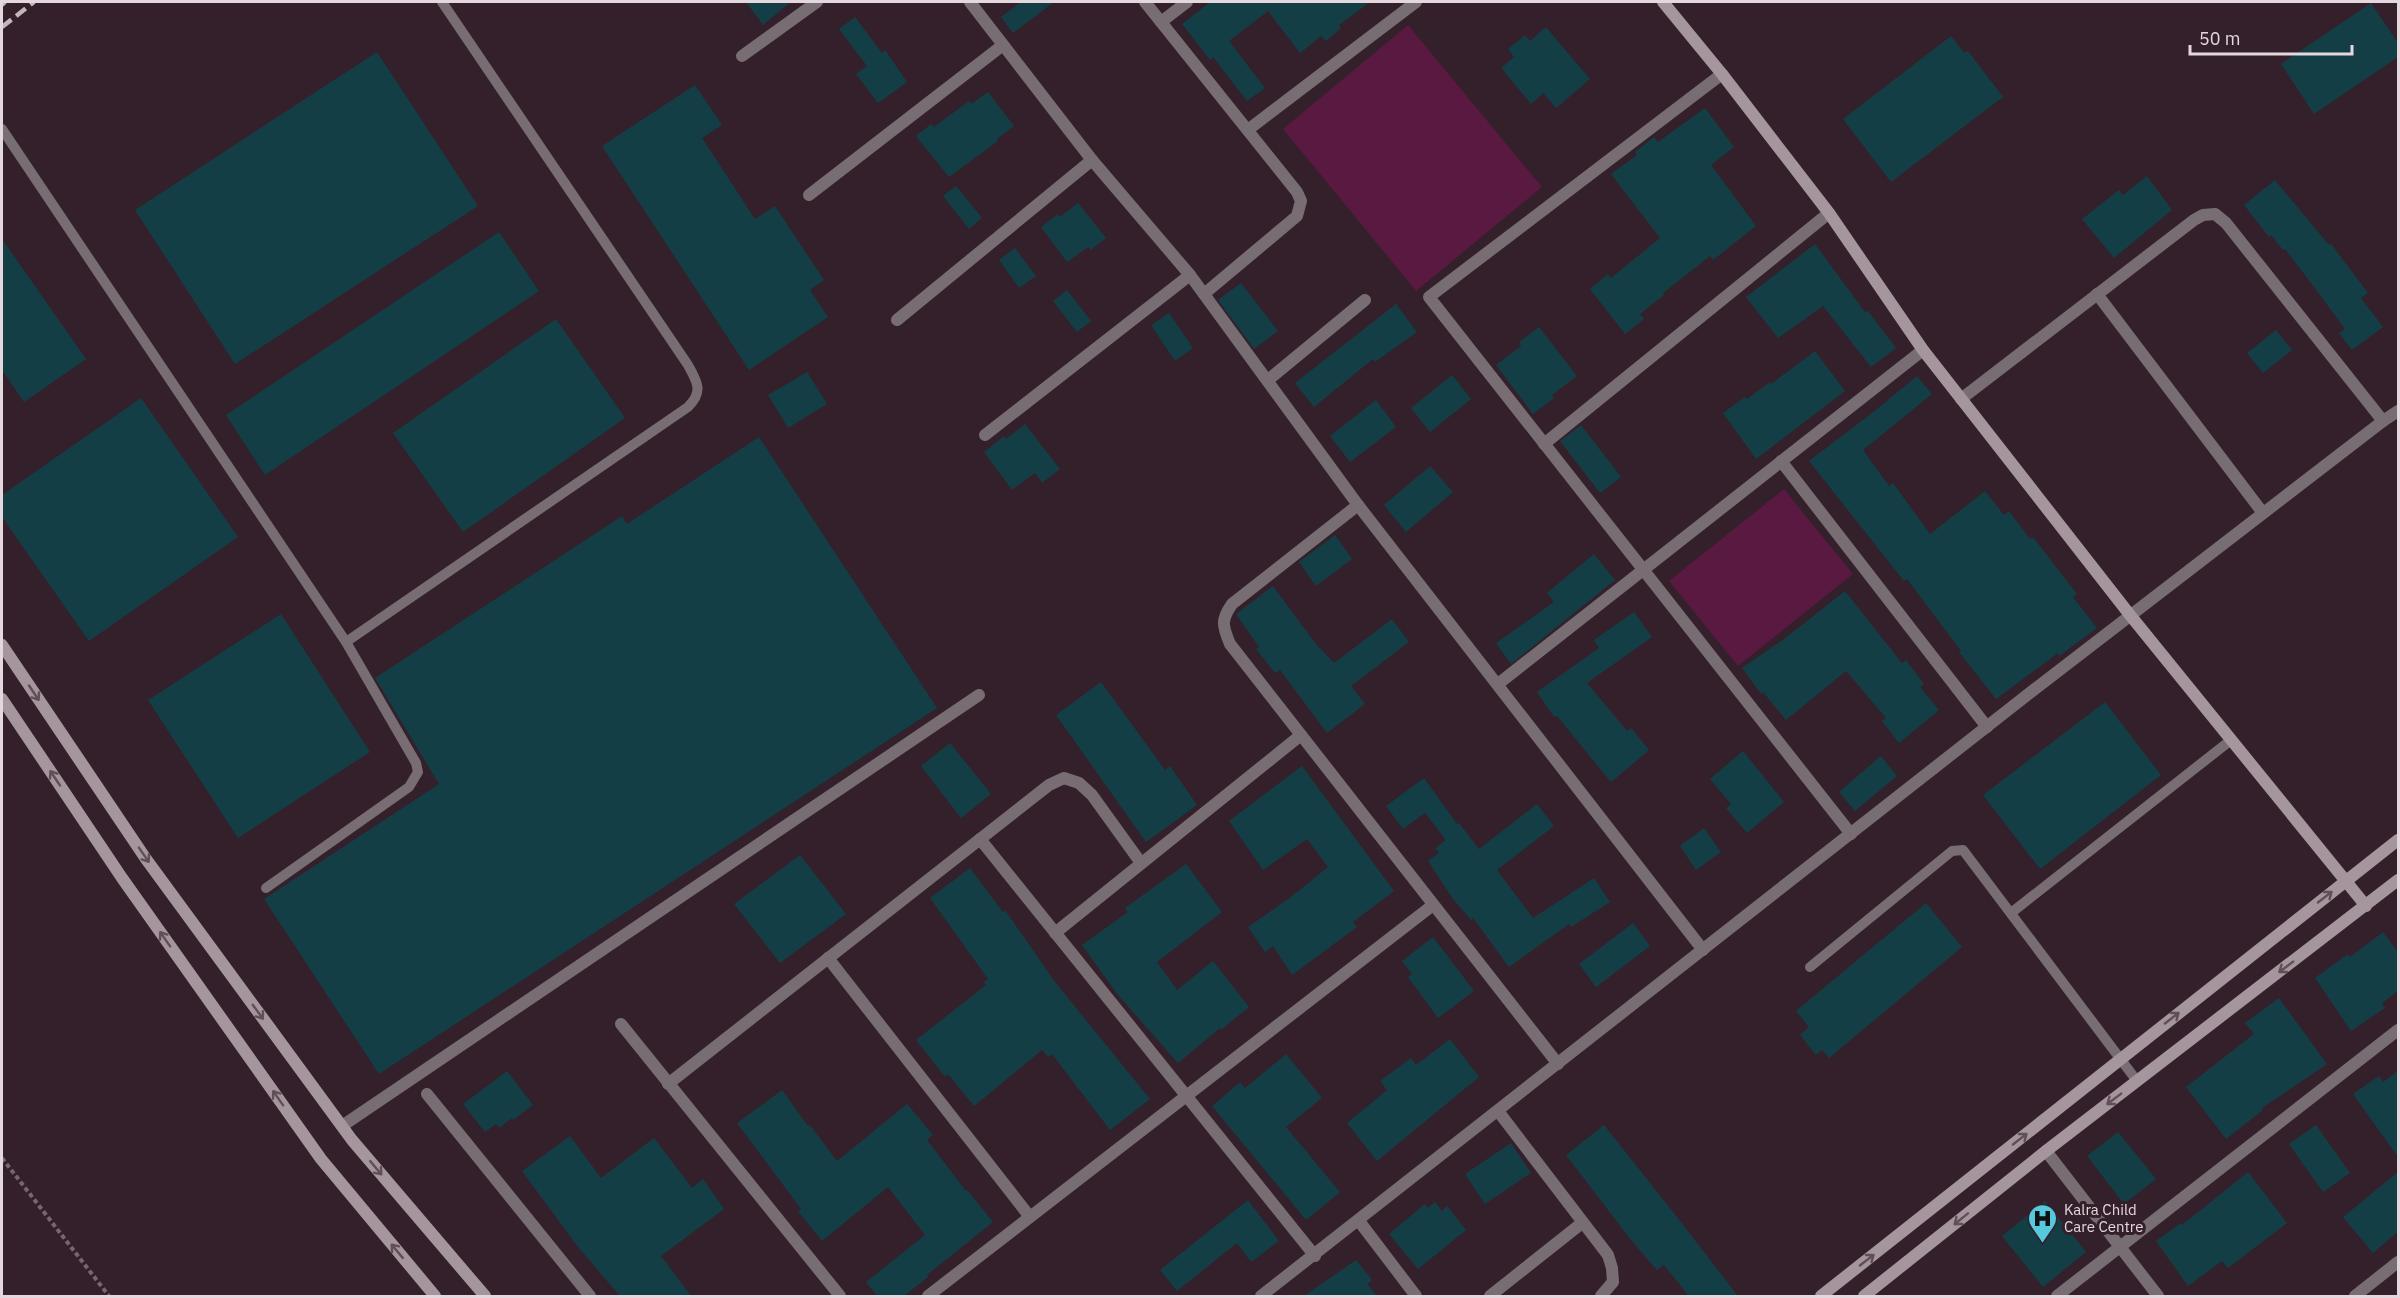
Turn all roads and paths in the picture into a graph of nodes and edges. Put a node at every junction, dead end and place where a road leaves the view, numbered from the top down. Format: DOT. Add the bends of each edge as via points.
graph roads {
  1 [pos="442,2"];
  2 [pos="817,2"];
  3 [pos="987,2"];
  4 [pos="1145,2"];
  5 [pos="1186,2"];
  6 [pos="1416,2"];
  7 [pos="1663,2"];
  8 [pos="973,6"];
  9 [pos="1161,22"];
  10 [pos="1003,45"];
  11 [pos="742,56"];
  12 [pos="1722,74"];
  13 [pos="2,129"];
  14 [pos="1249,129"];
  15 [pos="1092,160"];
  16 [pos="809,195"];
  17 [pos="1829,213"];
  18 [pos="1190,275"];
  19 [pos="1204,294"];
  20 [pos="2097,294"];
  21 [pos="1365,300"];
  22 [pos="897,320"];
  23 [pos="1923,350"];
  24 [pos="1268,380"];
  25 [pos="1961,399"];
  26 [pos="2398,411"];
  27 [pos="2383,421"];
  28 [pos="985,435"];
  29 [pos="1544,444"];
  30 [pos="1781,461"];
  31 [pos="1358,505"];
  32 [pos="2263,513"];
  33 [pos="1644,569"];
  34 [pos="2130,615"];
  35 [pos="346,642"];
  36 [pos="2,645"];
  37 [pos="1498,684"];
  38 [pos="979,695"];
  39 [pos="2,699"];
  40 [pos="1987,727"];
  41 [pos="1301,735"];
  42 [pos="2231,740"];
  43 [pos="1851,834"];
  44 [pos="980,839"];
  45 [pos="2398,840"];
  46 [pos="1141,864"];
  47 [pos="2346,880"];
  48 [pos="2398,880"];
  49 [pos="266,888"];
  50 [pos="1433,905"];
  51 [pos="2366,906"];
  52 [pos="2011,913"];
  53 [pos="1055,933"];
  54 [pos="1703,950"];
  55 [pos="828,958"];
  56 [pos="1810,967"];
  57 [pos="621,1024"];
  58 [pos="2398,1030"];
  59 [pos="2121,1058"];
  60 [pos="1558,1064"];
  61 [pos="2137,1081"];
  62 [pos="668,1084"];
  63 [pos="428,1094"];
  64 [pos="1186,1096"];
  65 [pos="1498,1111"];
  66 [pos="342,1126"];
  67 [pos="2046,1151"];
  68 [pos="2,1158"];
  69 [pos="1030,1218"];
  70 [pos="1359,1221"];
  71 [pos="1582,1224"];
  72 [pos="2120,1247"];
  73 [pos="1315,1256"];
  74 [pos="2398,1262"];
  75 [pos="109,1296"];
  76 [pos="435,1296"];
  77 [pos="485,1296"];
  78 [pos="590,1296"];
  79 [pos="840,1296"];
  80 [pos="928,1296"];
  81 [pos="1261,1296"];
  82 [pos="1416,1296"];
  83 [pos="1490,1296"];
  84 [pos="1601,1296"];
  85 [pos="1821,1296"];
  86 [pos="1864,1296"];
  87 [pos="2057,1296"];
  88 [pos="2158,1296"];
  89 [pos="2355,1296"];
  1 -- 35 [label="lane" via="688,365 698,384 696,399"];
  2 -- 11 [label="street"];
  3 -- 8 [label="street"];
  4 -- 9 [label="street"];
  5 -- 9 [label="street"];
  6 -- 14 [label="street"];
  7 -- 12 [label="street"];
  8 -- 10 [label="street"];
  9 -- 14 [label="street"];
  10 -- 15 [label="street"];
  10 -- 16 [label="street"];
  12 -- 17 [label="street"];
  12 -- 29 [label="street" via="1430,297"];
  13 -- 35 [label="lane"];
  14 -- 19 [label="street" via="1297,192 1300,208 1296,216"];
  15 -- 18 [label="street"];
  15 -- 22 [label="street"];
  17 -- 23 [label="street"];
  17 -- 29 [label="street"];
  18 -- 19 [label="street"];
  18 -- 28 [label="street"];
  19 -- 24 [label="street"];
  20 -- 25 [label="street"];
  20 -- 27 [label="street" via="2194,220 2215,214"];
  20 -- 32 [label="street"];
  21 -- 24 [label="street"];
  23 -- 25 [label="street"];
  23 -- 30 [label="street"];
  24 -- 31 [label="street"];
  25 -- 34 [label="street"];
  26 -- 27 [label="street"];
  27 -- 32 [label="street"];
  29 -- 33 [label="street"];
  30 -- 33 [label="street"];
  30 -- 40 [label="street"];
  31 -- 37 [label="street"];
  31 -- 41 [label="street" via="1232,604 1223,616 1230,644"];
  32 -- 34 [label="street"];
  33 -- 37 [label="street"];
  33 -- 43 [label="street"];
  34 -- 40 [label="street"];
  34 -- 42 [label="street"];
  35 -- 49 [label="lane" via="418,772 409,787"];
  36 -- 66 [label="street, one-way" via="146,859"];
  37 -- 54 [label="street"];
  38 -- 66 [label="street"];
  76 -- 39 [label="street, one-way" via="321,1159 129,888"];
  40 -- 43 [label="street"];
  41 -- 46 [label="street"];
  41 -- 50 [label="street"];
  42 -- 47 [label="street"];
  42 -- 52 [label="lane"];
  43 -- 54 [label="street"];
  44 -- 46 [label="street" via="1049,785 1064,778 1079,783 1092,795"];
  44 -- 53 [label="street"];
  44 -- 55 [label="street"];
  45 -- 47 [label="street"];
  46 -- 53 [label="street"];
  47 -- 51 [label="street"];
  59 -- 47 [label="street, one-way"];
  48 -- 51 [label="street"];
  50 -- 60 [label="street"];
  50 -- 64 [label="street"];
  51 -- 61 [label="street, one-way"];
  52 -- 56 [label="lane" via="1963,850 1957,849"];
  52 -- 59 [label="lane"];
  53 -- 64 [label="street"];
  54 -- 60 [label="street"];
  55 -- 62 [label="street"];
  55 -- 69 [label="street"];
  57 -- 62 [label="street"];
  58 -- 72 [label="street"];
  59 -- 61 [label="lane"];
  85 -- 59 [label="street, one-way"];
  60 -- 65 [label="street"];
  61 -- 67 [label="street, one-way"];
  62 -- 79 [label="street"];
  63 -- 78 [label="street"];
  64 -- 69 [label="street"];
  64 -- 73 [label="street"];
  65 -- 70 [label="street"];
  65 -- 71 [label="street"];
  66 -- 77 [label="street, one-way"];
  67 -- 72 [label="street"];
  67 -- 86 [label="street, one-way"];
  68 -- 75 [label="path"];
  69 -- 80 [label="street"];
  70 -- 73 [label="street"];
  70 -- 82 [label="street"];
  71 -- 83 [label="street"];
  71 -- 84 [label="street" via="1608,1255 1612,1268 1613,1282"];
  72 -- 87 [label="street"];
  72 -- 88 [label="street"];
  73 -- 81 [label="street"];
  74 -- 89 [label="street"];
}
